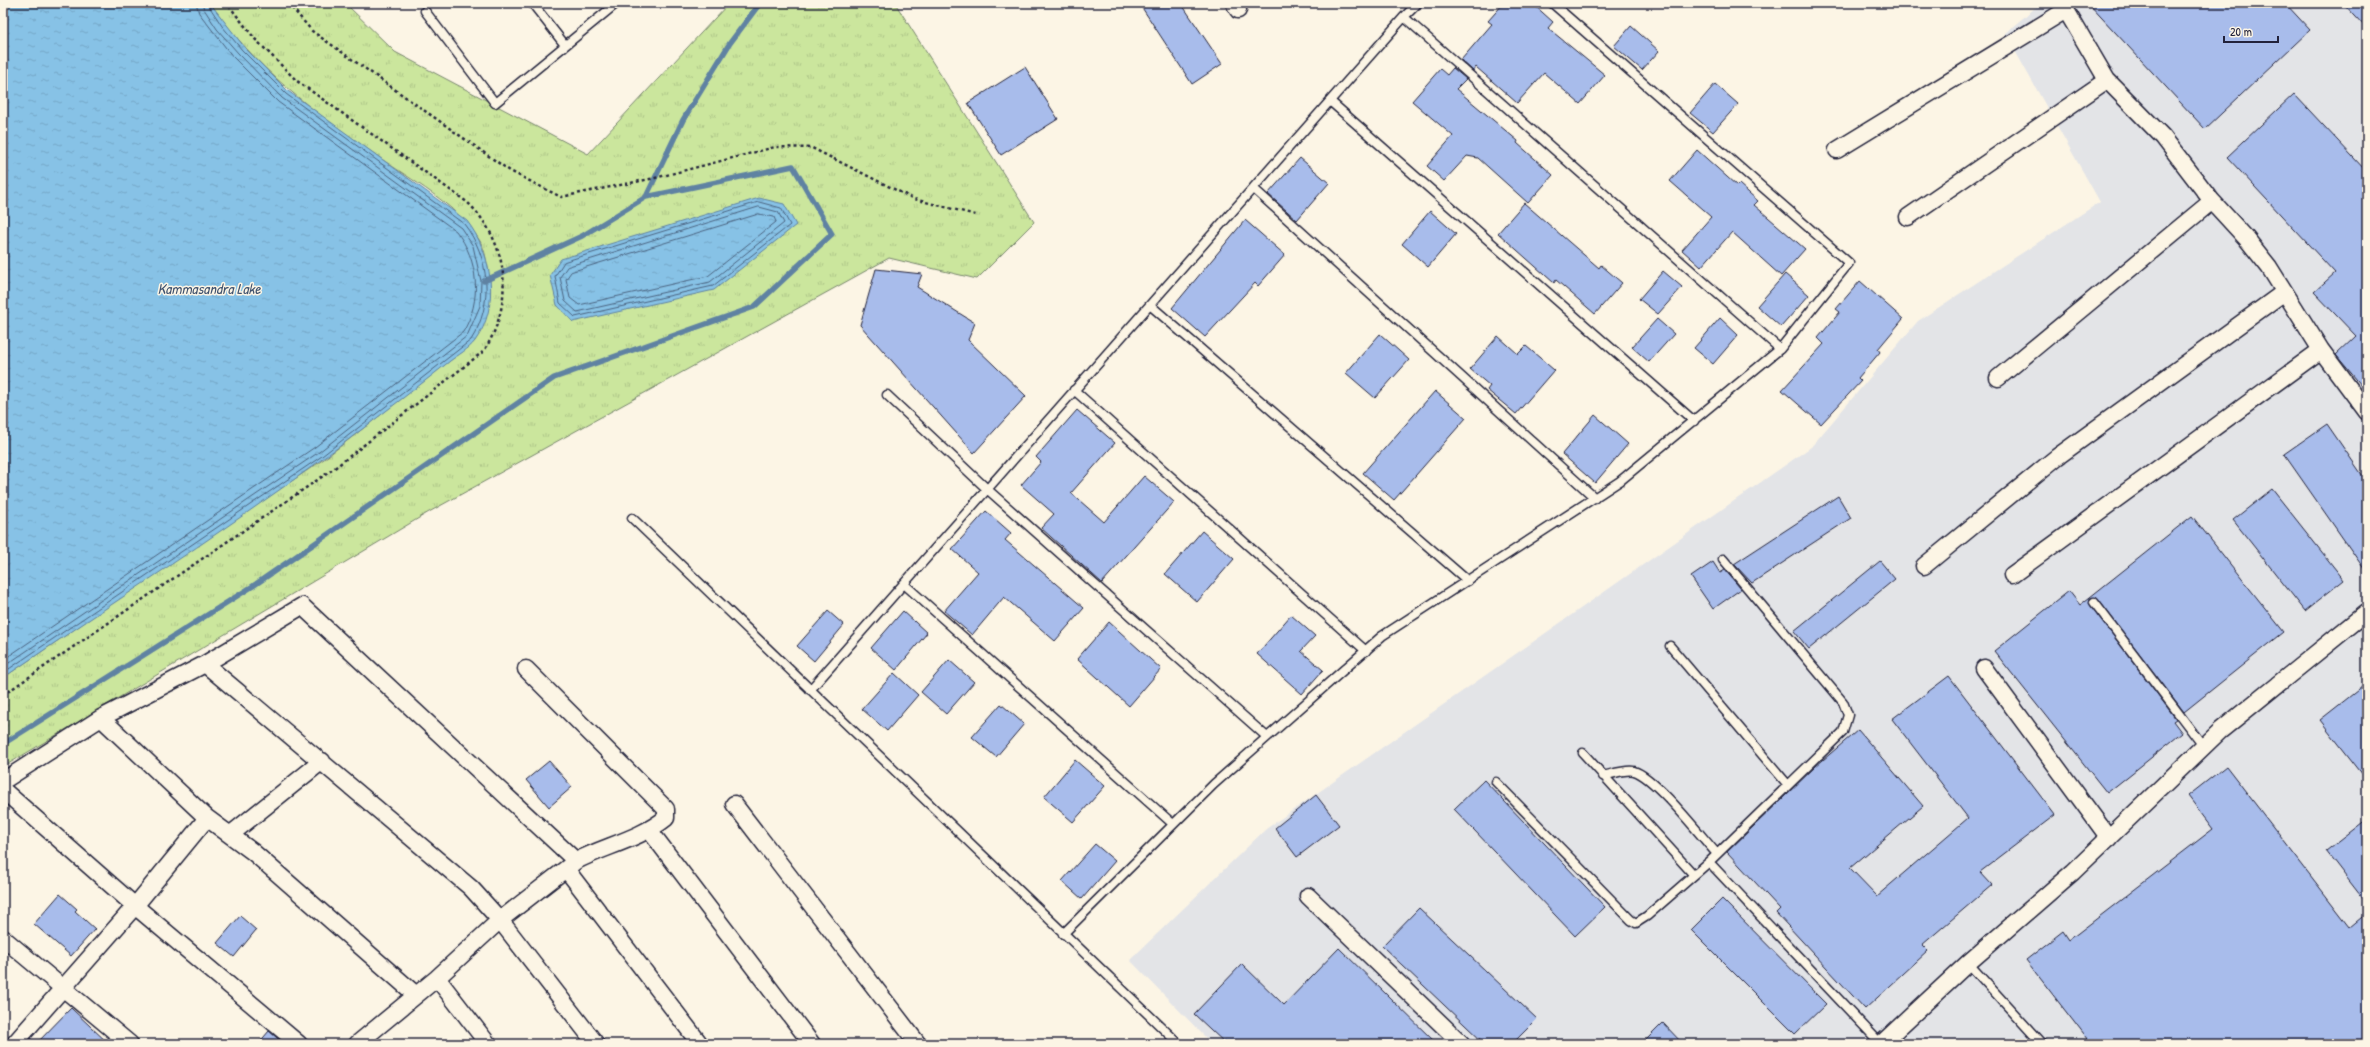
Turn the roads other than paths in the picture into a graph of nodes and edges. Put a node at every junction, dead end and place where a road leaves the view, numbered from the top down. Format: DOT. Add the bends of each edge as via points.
graph roads {
  1 [pos="532,3"];
  2 [pos="617,3"];
  3 [pos="1418,3"];
  4 [pos="1552,3"];
  5 [pos="2065,5"];
  6 [pos="425,10"];
  7 [pos="1404,17"];
  8 [pos="565,45"];
  9 [pos="2107,80"];
  10 [pos="1330,101"];
  11 [pos="1837,150"];
  12 [pos="1253,188"];
  13 [pos="2212,201"];
  14 [pos="1908,217"];
  15 [pos="2283,294"];
  16 [pos="1150,305"];
  17 [pos="1780,350"];
  18 [pos="2321,350"];
  19 [pos="1998,378"];
  20 [pos="1074,390"];
  21 [pos="887,395"];
  22 [pos="2367,412"];
  23 [pos="1694,421"];
  24 [pos="987,490"];
  25 [pos="1595,498"];
  26 [pos="632,518"];
  27 [pos="1723,559"];
  28 [pos="1924,566"];
  29 [pos="2012,575"];
  30 [pos="1468,580"];
  31 [pos="904,584"];
  32 [pos="2094,602"];
  33 [pos="2367,612"];
  34 [pos="1670,646"];
  35 [pos="1366,651"];
  36 [pos="205,664"];
  37 [pos="526,668"];
  38 [pos="1984,668"];
  39 [pos="810,690"];
  40 [pos="101,718"];
  41 [pos="1267,737"];
  42 [pos="2204,747"];
  43 [pos="1583,753"];
  44 [pos="322,761"];
  45 [pos="1603,776"];
  46 [pos="3,781"];
  47 [pos="1496,782"];
  48 [pos="1788,785"];
  49 [pos="3,790"];
  50 [pos="734,804"];
  51 [pos="207,818"];
  52 [pos="1173,824"];
  53 [pos="650,831"];
  54 [pos="230,835"];
  55 [pos="2108,838"];
  56 [pos="1717,854"];
  57 [pos="1709,862"];
  58 [pos="571,865"];
  59 [pos="1694,875"];
  60 [pos="1308,896"];
  61 [pos="135,906"];
  62 [pos="500,920"];
  63 [pos="1063,934"];
  64 [pos="3,938"];
  65 [pos="1968,963"];
  66 [pos="437,978"];
  67 [pos="63,989"];
  68 [pos="416,995"];
  69 [pos="14,1044"];
  70 [pos="130,1044"];
  71 [pos="299,1044"];
  72 [pos="357,1044"];
  73 [pos="488,1044"];
  74 [pos="596,1044"];
  75 [pos="700,1044"];
  76 [pos="812,1044"];
  77 [pos="918,1044"];
  78 [pos="1179,1044"];
  79 [pos="1462,1044"];
  80 [pos="1881,1044"];
  81 [pos="2042,1044"];
  1 -- 8 [label="lane"];
  2 -- 8 [label="lane"];
  3 -- 7 [label="lane"];
  4 -- 17 [label="lane" via="1849,263"];
  5 -- 9 [label="street"];
  5 -- 11 [label="street"];
  6 -- 8 [label="lane" via="495,103"];
  7 -- 10 [label="lane"];
  7 -- 17 [label="lane"];
  9 -- 13 [label="street" via="2164,137"];
  9 -- 14 [label="street"];
  10 -- 12 [label="lane"];
  10 -- 23 [label="lane"];
  12 -- 16 [label="lane"];
  12 -- 25 [label="lane"];
  13 -- 15 [label="street" via="2269,267"];
  13 -- 19 [label="street"];
  15 -- 18 [label="street"];
  15 -- 28 [label="street" via="2057,457"];
  16 -- 20 [label="lane"];
  16 -- 30 [label="lane"];
  17 -- 23 [label="lane"];
  18 -- 22 [label="street"];
  18 -- 29 [label="street"];
  20 -- 24 [label="lane"];
  20 -- 35 [label="lane"];
  21 -- 24 [label="lane"];
  23 -- 25 [label="lane"];
  24 -- 31 [label="lane"];
  24 -- 41 [label="lane"];
  25 -- 30 [label="lane"];
  26 -- 39 [label="lane"];
  27 -- 48 [label="lane" via="1848,711 1843,732"];
  30 -- 35 [label="lane" via="1382,636"];
  31 -- 39 [label="lane"];
  31 -- 52 [label="lane"];
  32 -- 42 [label="lane"];
  33 -- 42 [label="street"];
  34 -- 48 [label="lane"];
  35 -- 41 [label="lane"];
  36 -- 40 [label="street"];
  36 -- 44 [label="street"];
  36 -- 58 [label="street" via="302,606"];
  37 -- 53 [label="street" via="666,809 666,818"];
  38 -- 55 [label="street"];
  39 -- 63 [label="lane"];
  40 -- 46 [label="street"];
  40 -- 51 [label="street"];
  41 -- 52 [label="lane"];
  42 -- 55 [label="street"];
  43 -- 45 [label="lane"];
  44 -- 54 [label="street"];
  44 -- 62 [label="street" via="471,888"];
  45 -- 56 [label="lane" via="1632,770 1644,777"];
  45 -- 59 [label="lane"];
  47 -- 59 [label="lane" via="1631,920 1642,920"];
  48 -- 56 [label="lane"];
  49 -- 61 [label="street"];
  50 -- 77 [label="street"];
  51 -- 54 [label="street"];
  51 -- 61 [label="street"];
  52 -- 63 [label="lane"];
  53 -- 58 [label="street" via="598,850"];
  53 -- 76 [label="street"];
  54 -- 68 [label="street"];
  55 -- 65 [label="street" via="2073,872"];
  56 -- 57 [label="lane"];
  57 -- 59 [label="lane"];
  57 -- 80 [label="lane"];
  58 -- 62 [label="street"];
  58 -- 75 [label="street"];
  60 -- 79 [label="street"];
  61 -- 67 [label="street"];
  61 -- 71 [label="street"];
  62 -- 66 [label="street"];
  62 -- 74 [label="street"];
  63 -- 78 [label="lane"];
  64 -- 67 [label="street"];
  65 -- 80 [label="street"];
  65 -- 81 [label="lane"];
  66 -- 68 [label="street"];
  66 -- 73 [label="street"];
  67 -- 69 [label="street"];
  67 -- 70 [label="street"];
  68 -- 72 [label="street"];
}
